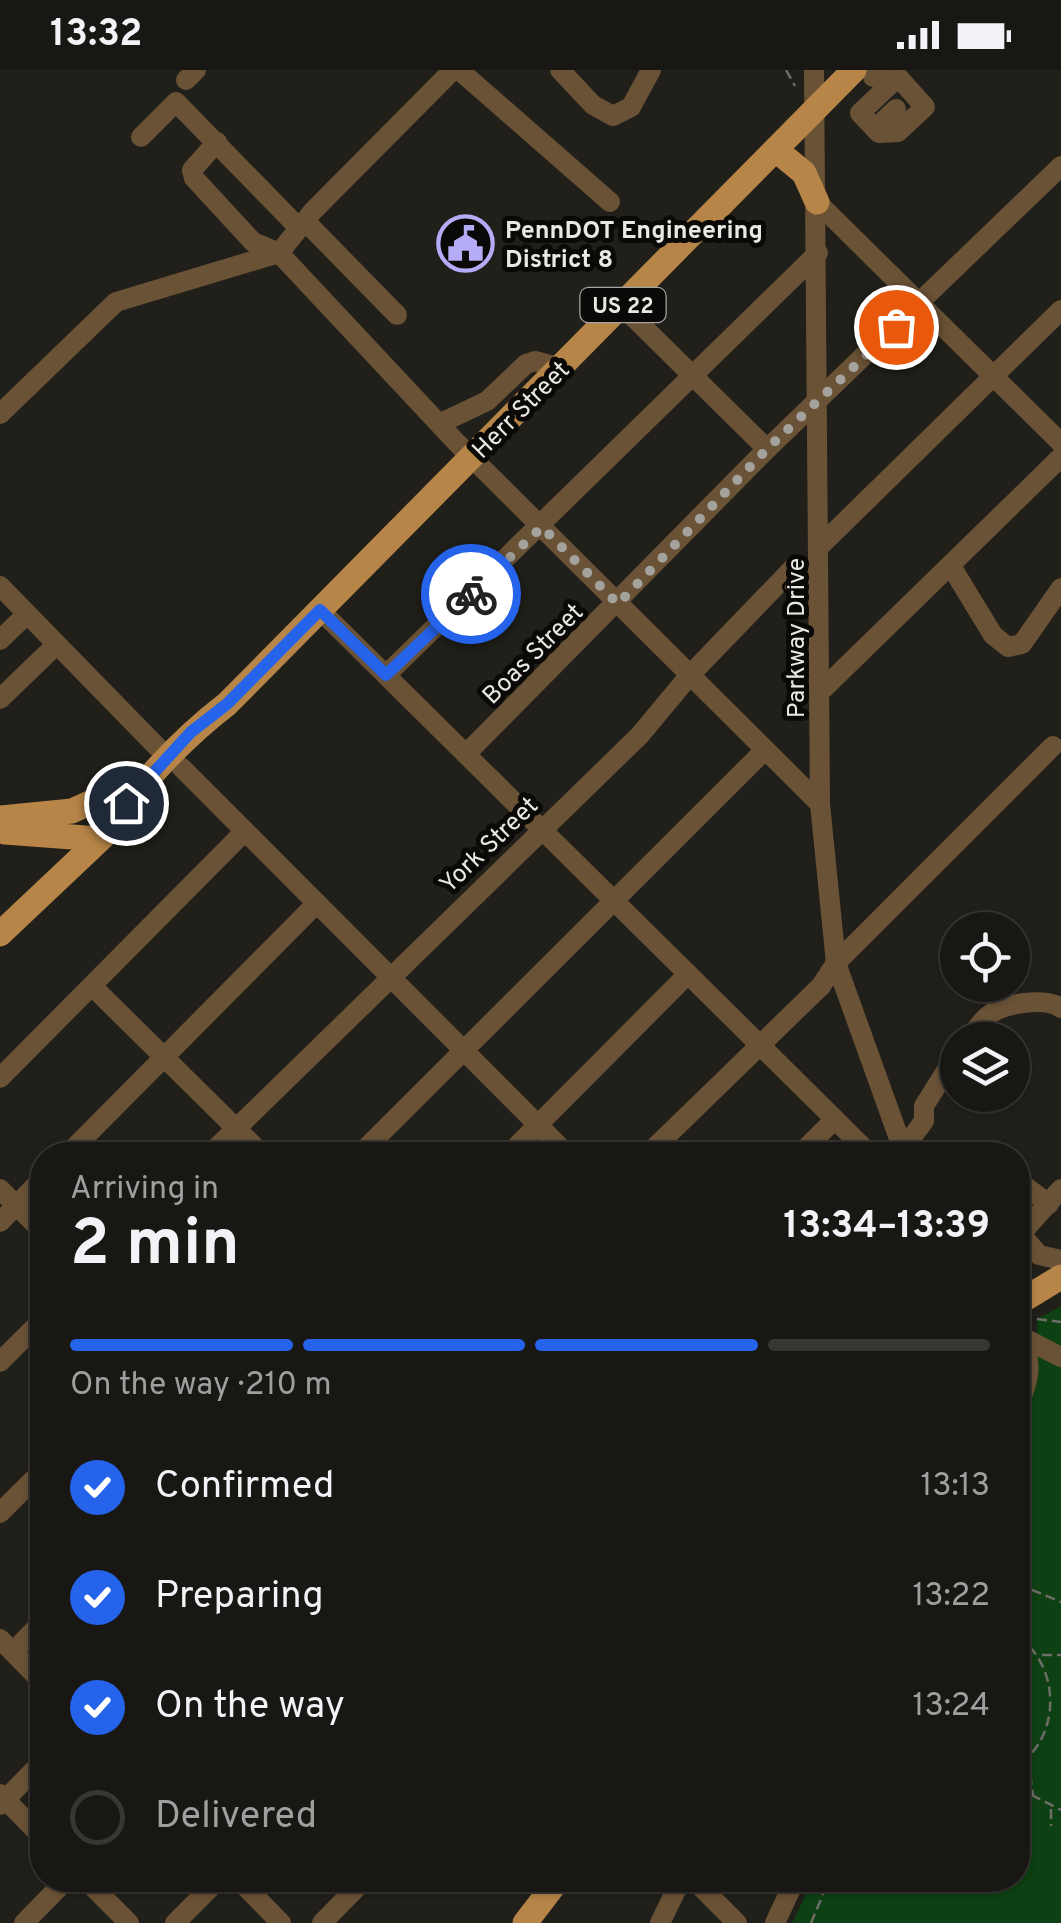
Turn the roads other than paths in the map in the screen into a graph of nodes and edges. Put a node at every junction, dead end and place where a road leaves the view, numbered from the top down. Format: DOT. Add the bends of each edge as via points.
graph roads {
  1 [pos="456,70"];
  2 [pos="560,70"];
  3 [pos="652,70"];
  4 [pos="814,70"];
  5 [pos="872,75"];
  6 [pos="906,100"];
  7 [pos="816,108"];
  8 [pos="874,128"];
  9 [pos="141,137"];
  10 [pos="217,142"];
  11 [pos="776,150"];
  12 [pos="1061,166"];
  13 [pos="610,202"];
  14 [pos="817,202"];
  15 [pos="302,225"];
  16 [pos="279,253"];
  17 [pos="818,253"];
  18 [pos="922,303"];
  19 [pos="622,306"];
  20 [pos="1061,310"];
  21 [pos="397,315"];
  22 [pos="561,368"];
  23 [pos="992,373"];
  24 [pos="692,375"];
  25 [pos="818,401"];
  26 [pos="0,414"];
  27 [pos="441,423"];
  28 [pos="1061,443"];
  29 [pos="767,449"];
  30 [pos="472,457"];
  31 [pos="1061,457"];
  32 [pos="542,527"];
  33 [pos="819,547"];
  34 [pos="797,564"];
  35 [pos="951,566"];
  36 [pos="0,586"];
  37 [pos="1061,588"];
  38 [pos="618,604"];
  39 [pos="320,610"];
  40 [pos="27,614"];
  41 [pos="0,640"];
  42 [pos="56,645"];
  43 [pos="386,675"];
  44 [pos="689,676"];
  45 [pos="820,690"];
  46 [pos="0,700"];
  47 [pos="1053,746"];
  48 [pos="764,751"];
  49 [pos="466,754"];
  50 [pos="166,766"];
  51 [pos="820,804"];
  52 [pos="0,818"];
  53 [pos="540,828"];
  54 [pos="245,831"];
  55 [pos="0,832"];
  56 [pos="99,839"];
  57 [pos="614,900"];
  58 [pos="317,904"];
  59 [pos="0,934"];
  60 [pos="836,963"];
  61 [pos="688,974"];
  62 [pos="390,976"];
  63 [pos="92,986"];
  64 [pos="1061,1008"];
  65 [pos="983,1022"];
  66 [pos="760,1045"];
  67 [pos="464,1050"];
  68 [pos="164,1057"];
  69 [pos="0,1078"];
  70 [pos="940,1081"];
  71 [pos="834,1119"];
  72 [pos="538,1125"];
  73 [pos="236,1128"];
  74 [pos="80,1142"];
  75 [pos="222,1142"];
  76 [pos="250,1142"];
  77 [pos="372,1142"];
  78 [pos="521,1142"];
  79 [pos="555,1142"];
  80 [pos="661,1142"];
  81 [pos="812,1142"];
  82 [pos="858,1142"];
  83 [pos="900,1142"];
  84 [pos="910,1142"];
  85 [pos="1030,1186"];
  86 [pos="0,1189"];
  87 [pos="30,1191"];
  88 [pos="1055,1196"];
  89 [pos="16,1206"];
  90 [pos="30,1219"];
  91 [pos="0,1222"];
  92 [pos="1030,1223"];
  93 [pos="1030,1246"];
  94 [pos="1061,1260"];
  95 [pos="1061,1277"];
  96 [pos="1030,1308"];
  97 [pos="30,1332"];
  98 [pos="1030,1341"];
  99 [pos="1061,1357"];
  100 [pos="0,1362"];
  101 [pos="30,1482"];
  102 [pos="0,1513"];
  103 [pos="30,1630"];
  104 [pos="6,1645"];
  105 [pos="30,1670"];
  106 [pos="30,1773"];
  107 [pos="2,1800"];
  108 [pos="30,1826"];
  109 [pos="54,1892"];
  110 [pos="98,1892"];
  111 [pos="206,1892"];
  112 [pos="251,1892"];
  113 [pos="352,1892"];
  114 [pos="549,1892"];
  115 [pos="675,1892"];
  116 [pos="706,1892"];
  117 [pos="789,1892"];
  118 [pos="24,1923"];
  119 [pos="129,1923"];
  120 [pos="175,1923"];
  121 [pos="281,1923"];
  122 [pos="322,1923"];
  123 [pos="525,1923"];
  124 [pos="660,1923"];
  125 [pos="737,1923"];
  126 [pos="775,1923"];
  1 -- 13 [label="street"];
  1 -- 15 [label="street"];
  2 -- 3 [label="street" via="613,116 631,107"];
  4 -- 7 [label="street, Parkway Drive"];
  5 -- 6 [label="street" via="898,77"];
  5 -- 7 [label="main road, Herr Street / US 22"];
  5 -- 8 [label="street" via="860,113"];
  6 -- 8 [label="street"];
  6 -- 8 [label="street" via="926,107 898,132"];
  7 -- 11 [label="main road, Herr Street / US 22"];
  7 -- 14 [label="street, Parkway Drive"];
  9 -- 10 [label="street" via="176,102"];
  10 -- 15 [label="street"];
  10 -- 16 [label="street" via="192,170 194,178 253,242"];
  11 -- 14 [label="main road" via="804,173"];
  11 -- 19 [label="main road, Herr Street / US 22"];
  12 -- 18 [label="street, Boas Street"];
  14 -- 17 [label="street, Parkway Drive"];
  14 -- 18 [label="street"];
  15 -- 16 [label="street"];
  15 -- 21 [label="street"];
  16 -- 26 [label="street" via="116,302"];
  16 -- 27 [label="street"];
  17 -- 24 [label="street"];
  17 -- 25 [label="street, Parkway Drive"];
  18 -- 23 [label="street"];
  18 -- 25 [label="street, Boas Street"];
  19 -- 22 [label="main road, Herr Street / US 22"];
  19 -- 24 [label="street"];
  20 -- 23 [label="street"];
  22 -- 27 [label="street" via="526,364 486,401"];
  22 -- 30 [label="main road, Herr Street / US 22"];
  23 -- 28 [label="street"];
  23 -- 33 [label="street"];
  24 -- 29 [label="street"];
  24 -- 32 [label="street"];
  25 -- 29 [label="street, Boas Street"];
  25 -- 33 [label="street, Parkway Drive"];
  27 -- 30 [label="street"];
  29 -- 38 [label="street, Boas Street"];
  30 -- 32 [label="street"];
  30 -- 39 [label="main road, Herr Street / US 22"];
  31 -- 35 [label="street"];
  32 -- 38 [label="street"];
  32 -- 43 [label="street"];
  33 -- 45 [label="street, Parkway Drive"];
  34 -- 44 [label="street, York Street"];
  35 -- 37 [label="street" via="993,635 1008,647 1022,644"];
  35 -- 45 [label="street"];
  36 -- 40 [label="street"];
  38 -- 44 [label="street"];
  38 -- 49 [label="street, Boas Street"];
  39 -- 43 [label="street"];
  39 -- 50 [label="main road, Herr Street / US 22"];
  40 -- 41 [label="street"];
  40 -- 42 [label="street"];
  42 -- 46 [label="street"];
  42 -- 50 [label="street"];
  43 -- 49 [label="street"];
  44 -- 48 [label="street"];
  44 -- 53 [label="street, York Street" via="640,734"];
  45 -- 51 [label="street, Parkway Drive"];
  47 -- 60 [label="street"];
  48 -- 51 [label="street"];
  48 -- 57 [label="street"];
  49 -- 53 [label="street"];
  50 -- 52 [label="main road, US 22" via="72,811"];
  50 -- 54 [label="street"];
  50 -- 56 [label="main road, Herr Street"];
  51 -- 60 [label="street, Parkway Drive"];
  53 -- 57 [label="street"];
  53 -- 62 [label="street, York Street"];
  54 -- 58 [label="street"];
  54 -- 63 [label="street"];
  55 -- 56 [label="main road"];
  56 -- 59 [label="main road, Herr Street"];
  57 -- 61 [label="street"];
  57 -- 67 [label="street"];
  58 -- 62 [label="street"];
  58 -- 68 [label="street"];
  60 -- 66 [label="street"];
  60 -- 83 [label="street, Parkway Drive"];
  61 -- 66 [label="street"];
  61 -- 72 [label="street"];
  62 -- 67 [label="street"];
  62 -- 73 [label="street, York Street"];
  63 -- 68 [label="street"];
  63 -- 69 [label="street"];
  64 -- 65 [label="street" via="1019,1004 991,1012"];
  66 -- 71 [label="street"];
  66 -- 80 [label="street"];
  67 -- 72 [label="street"];
  67 -- 77 [label="street"];
  68 -- 73 [label="street"];
  68 -- 74 [label="street"];
  70 -- 84 [label="street"];
  71 -- 81 [label="street"];
  71 -- 82 [label="street"];
  72 -- 78 [label="street"];
  72 -- 79 [label="street"];
  73 -- 75 [label="street, York Street"];
  73 -- 76 [label="street"];
  85 -- 88 [label="street"];
  86 -- 89 [label="street"];
  87 -- 89 [label="street"];
  88 -- 92 [label="street"];
  89 -- 90 [label="street"];
  89 -- 91 [label="street"];
  93 -- 94 [label="street"];
  95 -- 96 [label="main road"];
  97 -- 100 [label="street"];
  98 -- 99 [label="street"];
  101 -- 102 [label="street"];
  103 -- 104 [label="street"];
  104 -- 105 [label="street"];
  106 -- 107 [label="street"];
  107 -- 108 [label="street"];
  109 -- 118 [label="street"];
  110 -- 119 [label="street"];
  111 -- 120 [label="street"];
  112 -- 121 [label="street"];
  113 -- 122 [label="street"];
  114 -- 123 [label="main road"];
  115 -- 124 [label="street"];
  116 -- 125 [label="street"];
  117 -- 126 [label="street"];
}
